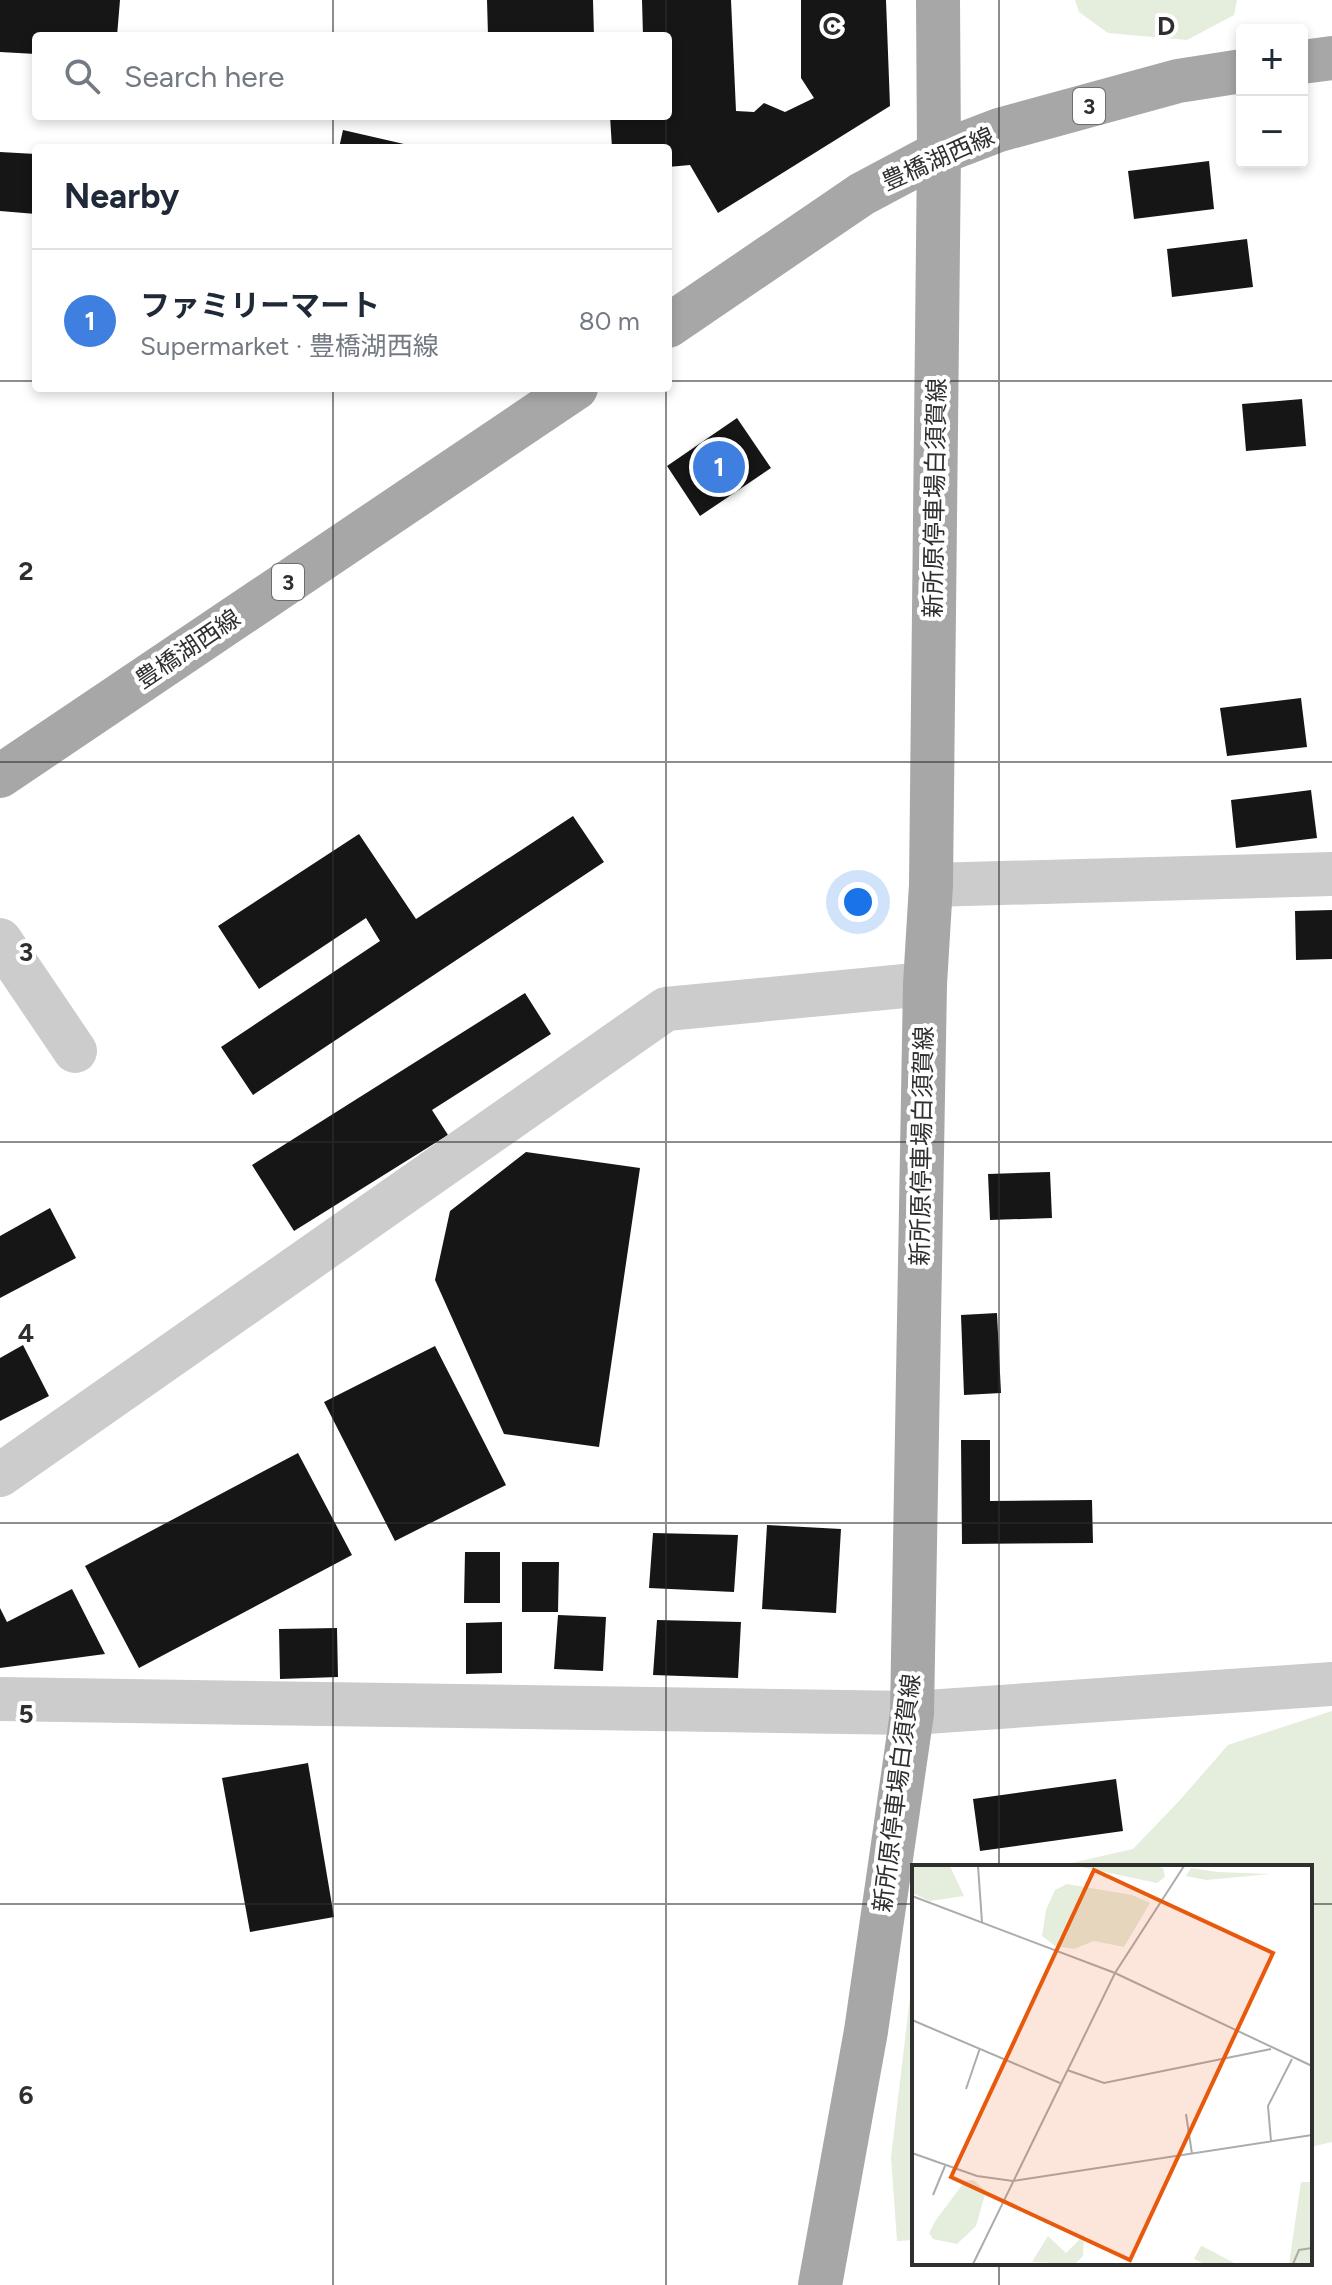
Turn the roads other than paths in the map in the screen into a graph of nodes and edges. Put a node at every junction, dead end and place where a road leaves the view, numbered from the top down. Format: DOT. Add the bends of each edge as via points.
graph roads {
  1 [pos="938,0"];
  2 [pos="1332,58"];
  3 [pos="1308,61"];
  4 [pos="1236,72"];
  5 [pos="939,153"];
  6 [pos="672,323"];
  7 [pos="570,392"];
  8 [pos="0,776"];
  9 [pos="1332,874"];
  10 [pos="931,885"];
  11 [pos="0,940"];
  12 [pos="925,984"];
  13 [pos="75,1051"];
  14 [pos="0,1475"];
  15 [pos="1332,1684"];
  16 [pos="0,1699"];
  17 [pos="912,1713"];
  18 [pos="820,2285"];
  1 -- 5 [label="main road, 新所原停車場白須賀線"];
  2 -- 3 [label="main road"];
  4 -- 5 [label="main road, 豊橋湖西線 / 3" via="1178,81 999,130"];
  5 -- 6 [label="main road, 豊橋湖西線 / 3" via="862,194"];
  5 -- 10 [label="main road, 新所原停車場白須賀線"];
  7 -- 8 [label="main road, 豊橋湖西線 / 3"];
  9 -- 10 [label="street"];
  10 -- 12 [label="main road, 新所原停車場白須賀線"];
  11 -- 13 [label="street"];
  12 -- 14 [label="street" via="666,1009"];
  12 -- 17 [label="main road, 新所原停車場白須賀線"];
  15 -- 17 [label="street"];
  16 -- 17 [label="street"];
  17 -- 18 [label="main road, 新所原停車場白須賀線" via="866,2031"];
}
